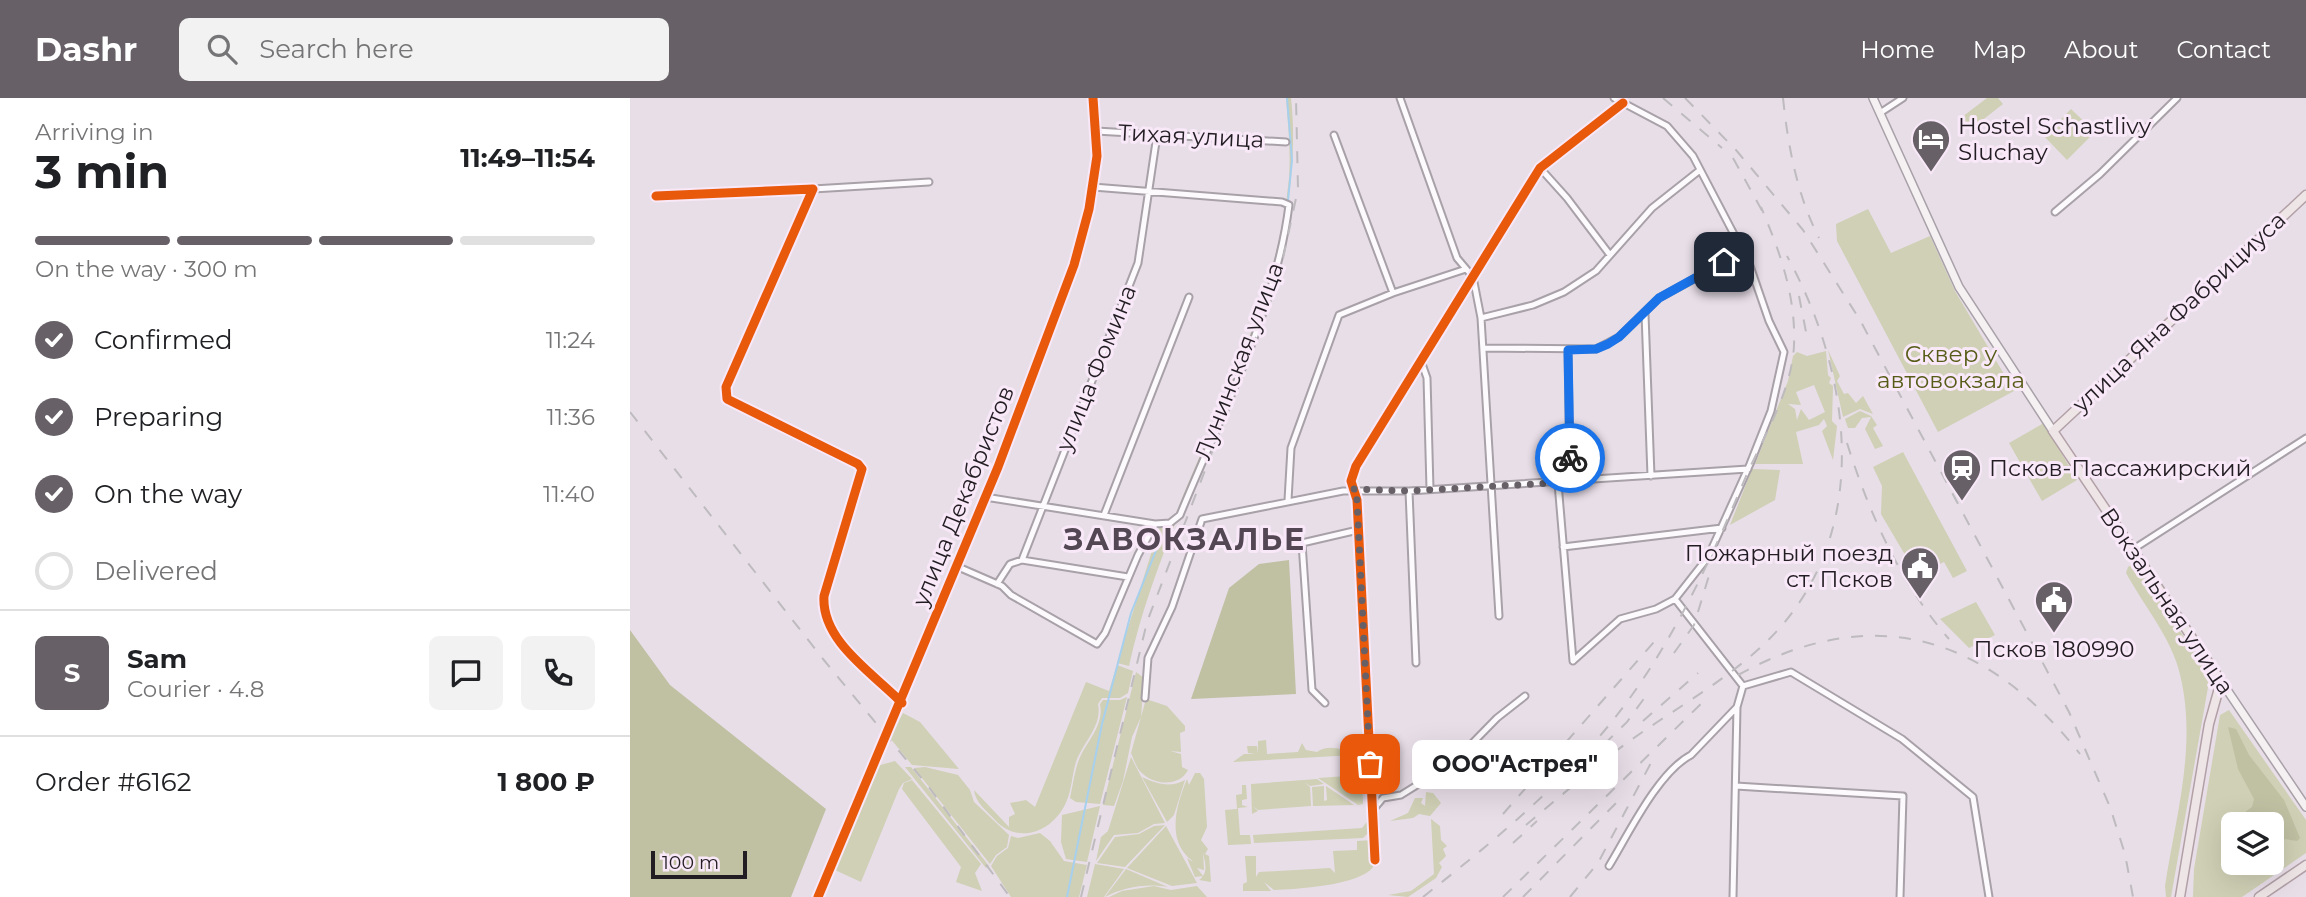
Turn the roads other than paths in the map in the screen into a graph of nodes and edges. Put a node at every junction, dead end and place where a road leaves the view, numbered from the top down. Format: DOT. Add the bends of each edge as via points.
graph roads {
  1 [pos="1093,98"];
  2 [pos="1400,98"];
  3 [pos="1614,98"];
  4 [pos="1873,98"];
  5 [pos="1903,98"];
  6 [pos="2177,98"];
  7 [pos="1623,103"];
  8 [pos="1880,113"];
  9 [pos="1096,131"];
  10 [pos="1157,135"];
  11 [pos="1334,135"];
  12 [pos="1286,142"];
  13 [pos="1540,168"];
  14 [pos="1700,170"];
  15 [pos="929,182"];
  16 [pos="1093,187"];
  17 [pos="813,189"];
  18 [pos="1149,194"];
  19 [pos="656,196"];
  20 [pos="2306,196"];
  21 [pos="2055,212"];
  22 [pos="1743,252"];
  23 [pos="1610,255"];
  24 [pos="1466,269"];
  25 [pos="1473,277"];
  26 [pos="1393,293"];
  27 [pos="1189,297"];
  28 [pos="1645,314"];
  29 [pos="1481,318"];
  30 [pos="1484,348"];
  31 [pos="1568,350"];
  32 [pos="1421,361"];
  33 [pos="2053,430"];
  34 [pos="2306,438"];
  35 [pos="1748,469"];
  36 [pos="1651,476"];
  37 [pos="1570,482"];
  38 [pos="1558,483"];
  39 [pos="1489,486"];
  40 [pos="1353,489"];
  41 [pos="1430,489"];
  42 [pos="1409,491"];
  43 [pos="985,497"];
  44 [pos="1288,500"];
  45 [pos="1042,507"];
  46 [pos="1104,515"];
  47 [pos="1155,524"];
  48 [pos="1722,528"];
  49 [pos="1358,530"];
  50 [pos="1563,547"];
  51 [pos="2132,550"];
  52 [pos="1022,560"];
  53 [pos="956,566"];
  54 [pos="1128,577"];
  55 [pos="997,584"];
  56 [pos="1675,599"];
  57 [pos="1499,616"];
  58 [pos="1416,663"];
  59 [pos="2221,681"];
  60 [pos="1743,685"];
  61 [pos="1525,696"];
  62 [pos="1145,698"];
  63 [pos="902,703"];
  64 [pos="1325,703"];
  65 [pos="1737,707"];
  66 [pos="1736,786"];
  67 [pos="2306,807"];
  68 [pos="1372,811"];
  69 [pos="1375,860"];
  70 [pos="2306,865"];
  71 [pos="1609,866"];
  72 [pos="818,897"];
  73 [pos="1733,897"];
  74 [pos="1900,897"];
  75 [pos="1989,897"];
  76 [pos="2180,897"];
  77 [pos="2259,897"];
  1 -- 9 [label="street, улица Декабристов"];
  2 -- 24 [label="street" via="1457,258"];
  3 -- 7 [label="street"];
  4 -- 8 [label="street, Вокзальная улица"];
  5 -- 8 [label="street"];
  6 -- 21 [label="street"];
  7 -- 13 [label="street"];
  7 -- 14 [label="street" via="1667,126"];
  8 -- 33 [label="street, Вокзальная улица" via="1959,287"];
  9 -- 10 [label="street, Тихая улица"];
  9 -- 16 [label="street, улица Декабристов"];
  10 -- 12 [label="street, Тихая улица"];
  10 -- 18 [label="street, улица Фомина"];
  11 -- 26 [label="street"];
  13 -- 23 [label="street"];
  13 -- 25 [label="street"];
  14 -- 22 [label="street"];
  14 -- 23 [label="street" via="1652,208"];
  15 -- 17 [label="street"];
  16 -- 18 [label="street"];
  16 -- 43 [label="street, улица Декабристов" via="1074,265"];
  17 -- 19 [label="street"];
  17 -- 63 [label="street" via="726,387 727,399 862,469 823,613 832,633"];
  18 -- 45 [label="street, улица Фомина" via="1138,264"];
  18 -- 47 [label="street, Лунинская улица" via="1289,205 1262,313 1180,515 1170,523"];
  20 -- 33 [label="main road, улица Яна Фабрициуса"];
  22 -- 28 [label="street" via="1659,298"];
  22 -- 35 [label="street" via="1784,352 1771,411"];
  23 -- 29 [label="street" via="1596,271 1564,292"];
  24 -- 25 [label="street"];
  24 -- 26 [label="street"];
  25 -- 29 [label="street"];
  25 -- 32 [label="street"];
  26 -- 44 [label="street" via="1339,316 1291,448"];
  27 -- 46 [label="street"];
  28 -- 31 [label="street" via="1608,344"];
  28 -- 36 [label="street"];
  29 -- 30 [label="street"];
  30 -- 31 [label="street"];
  30 -- 39 [label="street"];
  31 -- 37 [label="street"];
  32 -- 40 [label="street" via="1356,467"];
  32 -- 41 [label="street" via="1427,378"];
  33 -- 51 [label="main road, Вокзальная улица"];
  34 -- 51 [label="street"];
  35 -- 36 [label="street"];
  35 -- 48 [label="street"];
  36 -- 37 [label="street"];
  37 -- 38 [label="street"];
  38 -- 39 [label="street"];
  38 -- 50 [label="street"];
  39 -- 41 [label="street"];
  39 -- 57 [label="street"];
  40 -- 42 [label="street"];
  40 -- 44 [label="street"];
  40 -- 49 [label="street"];
  41 -- 42 [label="street"];
  42 -- 58 [label="street"];
  43 -- 45 [label="street"];
  43 -- 53 [label="street, улица Декабристов"];
  44 -- 62 [label="street" via="1202,519 1172,607 1148,658"];
  45 -- 46 [label="street"];
  45 -- 52 [label="street, улица Фомина"];
  46 -- 47 [label="street"];
  47 -- 54 [label="street"];
  48 -- 50 [label="street"];
  48 -- 56 [label="street" via="1709,557"];
  49 -- 64 [label="street" via="1302,543 1311,690"];
  49 -- 68 [label="street"];
  50 -- 56 [label="street" via="1573,661 1620,619"];
  51 -- 59 [label="main road, Вокзальная улица"];
  52 -- 54 [label="street"];
  52 -- 55 [label="street, улица Фомина" via="1010,564"];
  53 -- 55 [label="street"];
  53 -- 63 [label="street, улица Декабристов"];
  54 -- 55 [label="street" via="1097,644"];
  56 -- 60 [label="street"];
  59 -- 67 [label="street, Вокзальная улица"];
  59 -- 76 [label="main road" via="2209,723"];
  60 -- 65 [label="street"];
  60 -- 75 [label="street" via="1791,672 1902,739 1973,797"];
  61 -- 68 [label="street" via="1454,762 1401,794 1383,798"];
  63 -- 72 [label="street, улица Декабристов"];
  65 -- 66 [label="street"];
  65 -- 71 [label="street" via="1682,759 1657,790"];
  66 -- 73 [label="street"];
  66 -- 74 [label="street" via="1903,796"];
  68 -- 69 [label="street"];
  70 -- 77 [label="main road"];
}
